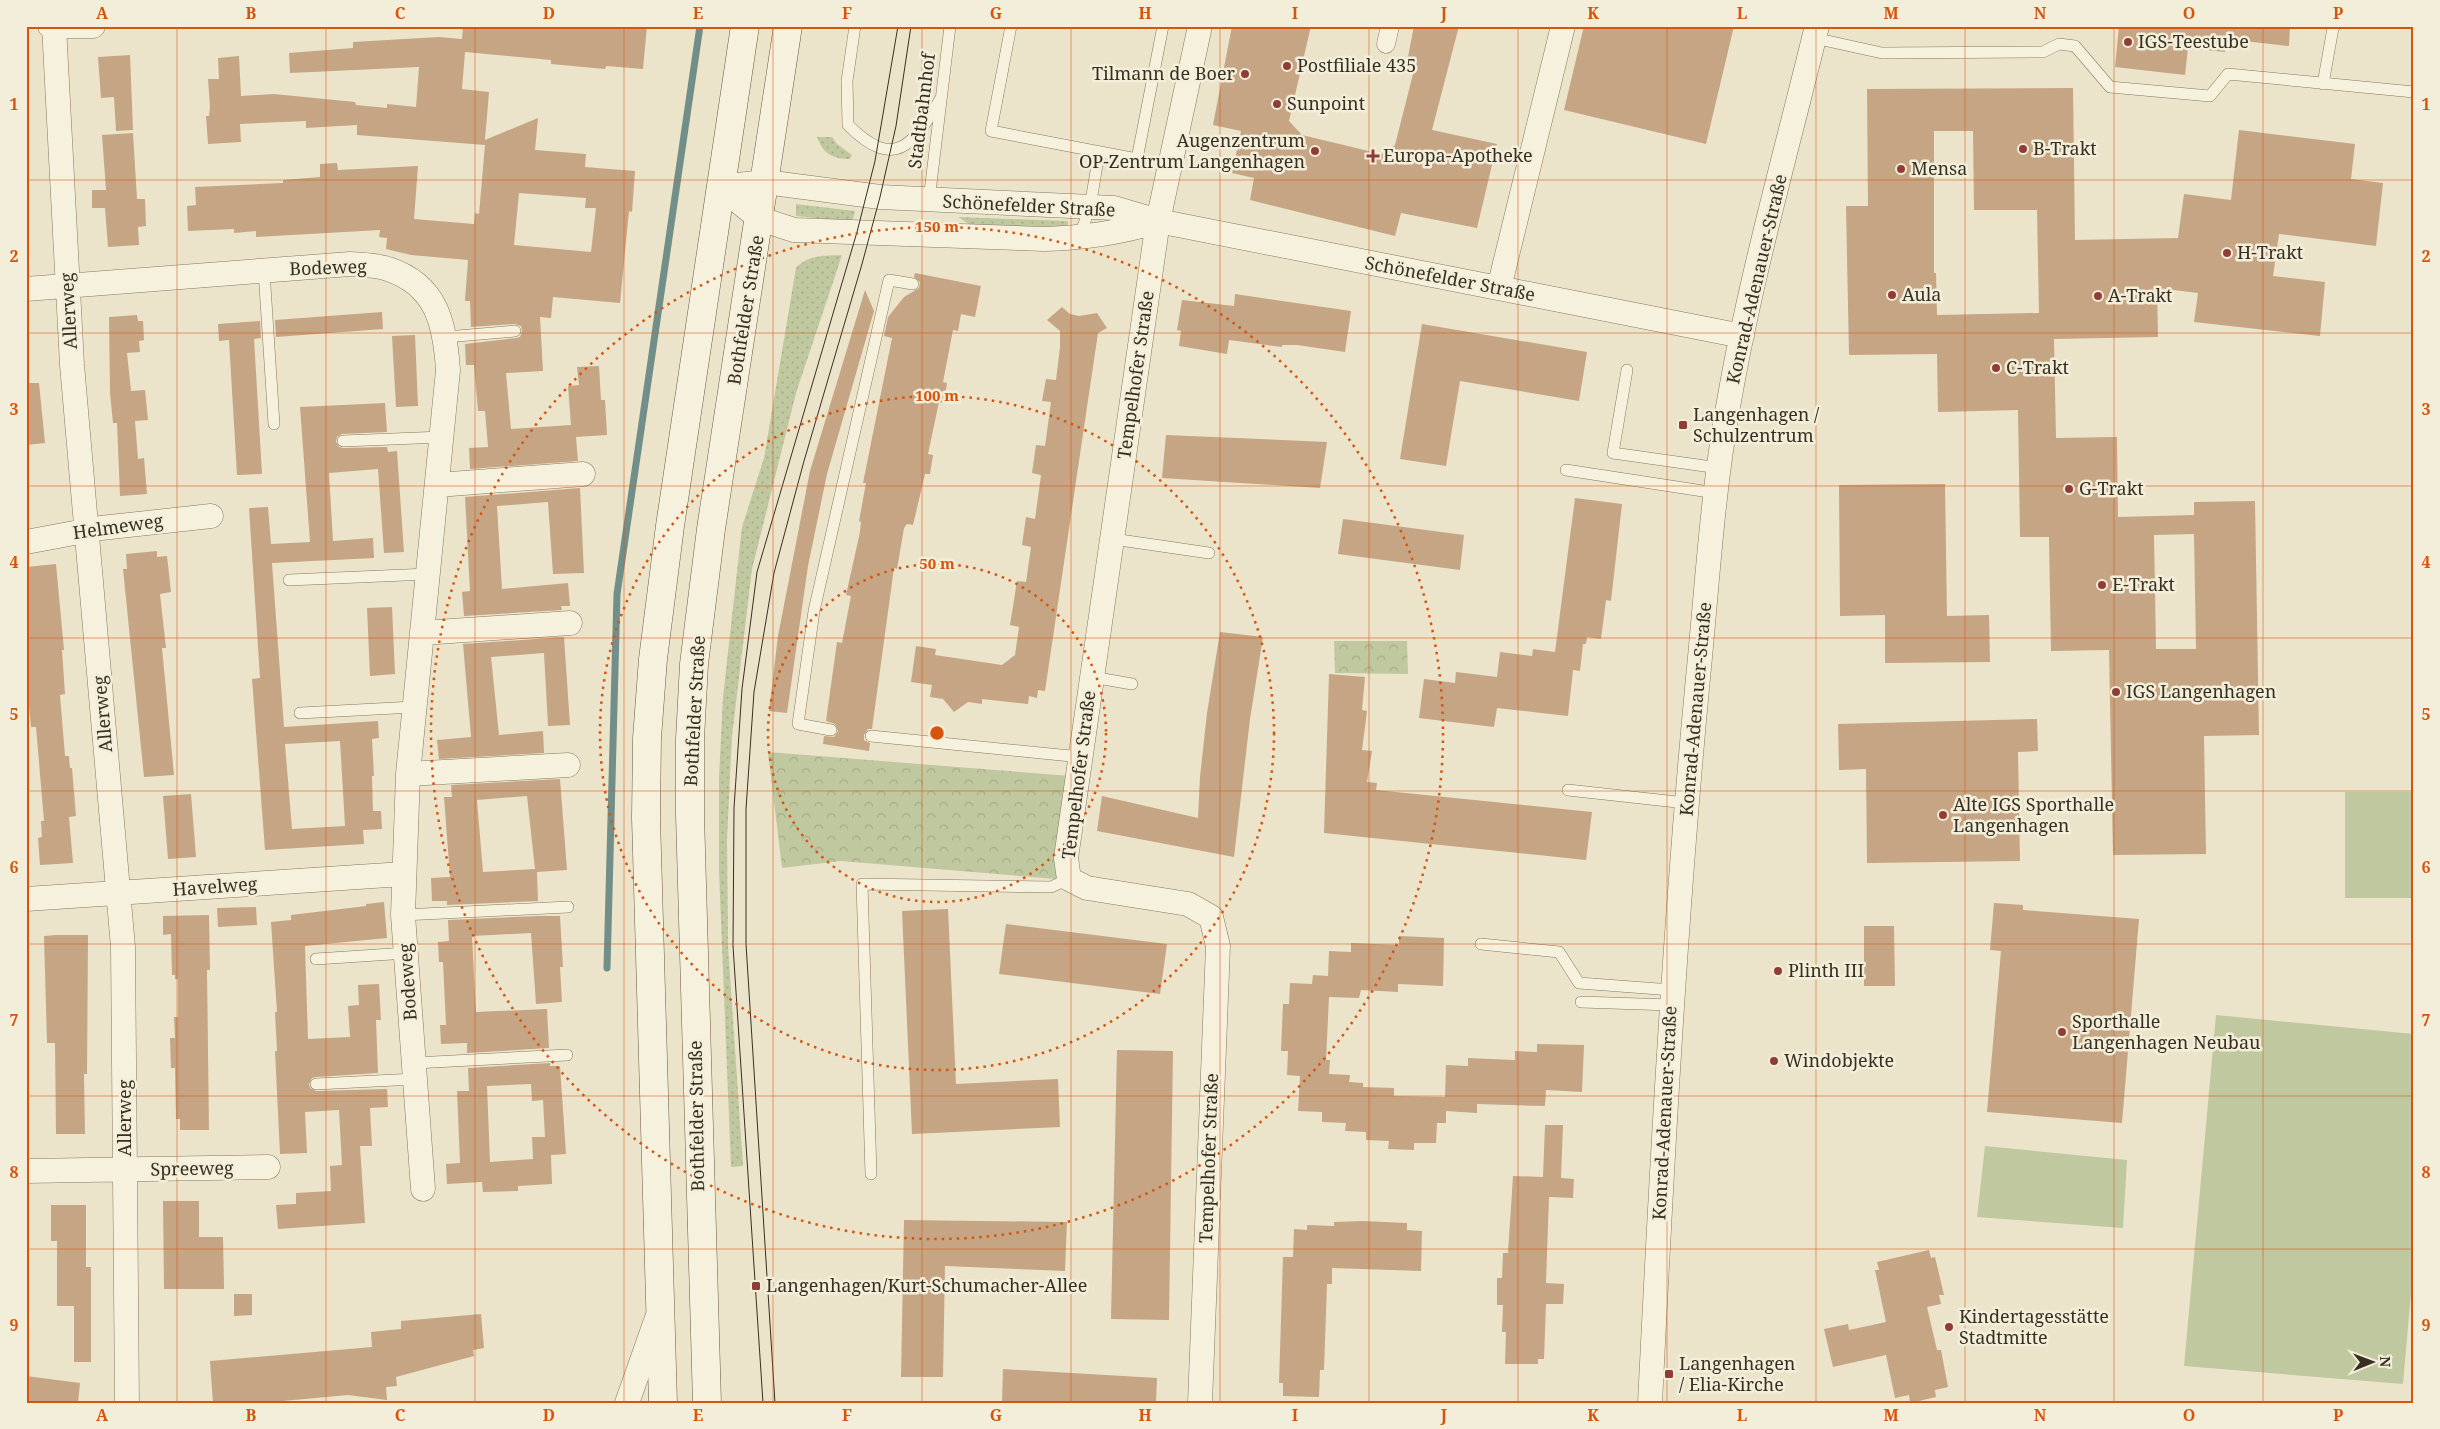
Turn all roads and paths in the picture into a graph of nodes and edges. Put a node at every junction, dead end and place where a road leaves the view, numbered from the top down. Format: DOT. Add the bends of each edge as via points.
graph roads {
  1 [pos="50,26"];
  2 [pos="54,26"];
  3 [pos="93,26"];
  4 [pos="745,26"];
  5 [pos="788,26"];
  6 [pos="855,26"];
  7 [pos="950,26"];
  8 [pos="1012,26"];
  9 [pos="1163,26"];
  10 [pos="1200,26"];
  11 [pos="1390,26"];
  12 [pos="1563,26"];
  13 [pos="2335,26"];
  14 [pos="1815,32"];
  15 [pos="1386,44"];
  16 [pos="2323,84"];
  17 [pos="2414,92"];
  18 [pos="941,98"];
  19 [pos="1099,152"];
  20 [pos="765,182"];
  21 [pos="720,187"];
  22 [pos="929,200"];
  23 [pos="1090,206"];
  24 [pos="760,220"];
  25 [pos="1158,221"];
  26 [pos="954,237"];
  27 [pos="1077,238"];
  28 [pos="264,271"];
  29 [pos="913,284"];
  30 [pos="68,286"];
  31 [pos="1499,288"];
  32 [pos="26,289"];
  33 [pos="515,330"];
  34 [pos="1742,336"];
  35 [pos="446,337"];
  36 [pos="1626,370"];
  37 [pos="274,424"];
  38 [pos="442,437"];
  39 [pos="343,441"];
  40 [pos="1719,468"];
  41 [pos="1566,470"];
  42 [pos="583,474"];
  43 [pos="437,485"];
  44 [pos="1716,493"];
  45 [pos="211,516"];
  46 [pos="86,531"];
  47 [pos="1113,539"];
  48 [pos="26,542"];
  49 [pos="1209,553"];
  50 [pos="428,574"];
  51 [pos="289,580"];
  52 [pos="570,623"];
  53 [pos="422,633"];
  54 [pos="1092,677"];
  55 [pos="1132,684"];
  56 [pos="414,707"];
  57 [pos="300,713"];
  58 [pos="831,730"];
  59 [pos="871,736"];
  60 [pos="1081,757"];
  61 [pos="568,765"];
  62 [pos="408,774"];
  63 [pos="1568,790"];
  64 [pos="1686,804"];
  65 [pos="403,874"];
  66 [pos="1069,879"];
  67 [pos="120,893"];
  68 [pos="26,899"];
  69 [pos="568,907"];
  70 [pos="403,915"];
  71 [pos="1481,944"];
  72 [pos="407,954"];
  73 [pos="316,959"];
  74 [pos="1672,997"];
  75 [pos="1581,1002"];
  76 [pos="567,1055"];
  77 [pos="415,1071"];
  78 [pos="316,1084"];
  79 [pos="268,1167"];
  80 [pos="125,1170"];
  81 [pos="26,1171"];
  82 [pos="871,1174"];
  83 [pos="423,1189"];
  84 [pos="660,1309"];
  85 [pos="127,1403"];
  86 [pos="627,1403"];
  87 [pos="663,1403"];
  88 [pos="706,1403"];
  89 [pos="1200,1403"];
  90 [pos="1650,1403"];
  1 -- 2 [label="street"];
  2 -- 3 [label="street"];
  2 -- 30 [label="street, Allerweg"];
  4 -- 21 [label="main road"];
  5 -- 20 [label="main road, Bothfelder Straße"];
  6 -- 18 [label="lane" via="847,81 848,125 864,141 890,150 905,146 922,129"];
  7 -- 18 [label="lane, Stadtbahnhof"];
  8 -- 19 [label="lane" via="991,131"];
  9 -- 19 [label="lane" via="1137,160"];
  10 -- 25 [label="street, Tempelhofer Straße"];
  11 -- 15 [label="street"];
  12 -- 31 [label="street"];
  13 -- 16 [label="lane" via="2332,28"];
  14 -- 16 [label="lane" via="1882,53 2043,52 2059,44 2075,46 2110,87 2210,96 2228,74"];
  14 -- 34 [label="street, Konrad-Adenauer-Straße"];
  16 -- 17 [label="lane"];
  18 -- 22 [label="lane, Stadtbahnhof"];
  19 -- 23 [label="lane"];
  20 -- 21 [label="street, Schönefelder Straße"];
  20 -- 22 [label="street, Schönefelder Straße" via="866,196"];
  20 -- 24 [label="main road, Bothfelder Straße"];
  21 -- 24 [label="street, Schönefelder Straße"];
  21 -- 84 [label="main road" via="670,526 653,659 647,738 646,818"];
  22 -- 23 [label="street, Schönefelder Straße"];
  22 -- 26 [label="street, Schönefelder Straße"];
  23 -- 25 [label="street, Schönefelder Straße" via="1114,208"];
  23 -- 27 [label="lane" via="1085,225"];
  24 -- 26 [label="street, Schönefelder Straße" via="794,230"];
  24 -- 88 [label="main road, Bothfelder Straße" via="711,529 694,664 690,739"];
  25 -- 27 [label="street, Schönefelder Straße" via="1124,232"];
  25 -- 31 [label="street, Schönefelder Straße"];
  25 -- 47 [label="street, Tempelhofer Straße"];
  26 -- 27 [label="street, Schönefelder Straße"];
  28 -- 30 [label="street, Bodeweg"];
  28 -- 35 [label="street, Bodeweg" via="350,264 387,268 417,282 436,309"];
  28 -- 37 [label="lane"];
  29 -- 58 [label="lane" via="889,280 814,611 798,724"];
  30 -- 32 [label="street, Bodeweg"];
  30 -- 46 [label="street, Allerweg"];
  31 -- 34 [label="street, Schönefelder Straße"];
  33 -- 35 [label="lane"];
  34 -- 40 [label="street, Konrad-Adenauer-Straße"];
  35 -- 38 [label="street, Bodeweg" via="448,370"];
  36 -- 40 [label="lane" via="1613,453"];
  38 -- 39 [label="lane"];
  38 -- 43 [label="street, Bodeweg"];
  40 -- 44 [label="street, Konrad-Adenauer-Straße"];
  41 -- 44 [label="lane"];
  42 -- 43 [label="street"];
  43 -- 50 [label="street, Bodeweg"];
  44 -- 64 [label="street, Konrad-Adenauer-Straße"];
  45 -- 46 [label="street, Helmeweg"];
  46 -- 48 [label="street, Helmeweg"];
  46 -- 67 [label="street, Allerweg"];
  47 -- 49 [label="lane"];
  47 -- 54 [label="street, Tempelhofer Straße"];
  50 -- 51 [label="lane"];
  50 -- 53 [label="street, Bodeweg"];
  52 -- 53 [label="street"];
  53 -- 56 [label="street, Bodeweg"];
  54 -- 55 [label="lane"];
  54 -- 60 [label="street, Tempelhofer Straße"];
  56 -- 57 [label="lane"];
  56 -- 62 [label="street, Bodeweg"];
  59 -- 60 [label="lane"];
  60 -- 66 [label="street, Tempelhofer Straße" via="1066,858"];
  61 -- 62 [label="street"];
  62 -- 65 [label="street, Bodeweg"];
  63 -- 64 [label="lane"];
  64 -- 74 [label="street, Konrad-Adenauer-Straße"];
  65 -- 67 [label="street, Havelweg"];
  65 -- 70 [label="street, Bodeweg"];
  66 -- 82 [label="lane" via="1051,886 862,884"];
  66 -- 89 [label="street, Tempelhofer Straße" via="1087,888 1188,904 1211,917 1218,946"];
  67 -- 68 [label="street, Havelweg"];
  67 -- 80 [label="street, Allerweg"];
  69 -- 70 [label="lane"];
  70 -- 72 [label="street, Bodeweg"];
  71 -- 74 [label="lane" via="1559,952 1579,984"];
  72 -- 73 [label="lane"];
  72 -- 77 [label="street, Bodeweg"];
  74 -- 75 [label="lane"];
  74 -- 90 [label="street, Konrad-Adenauer-Straße"];
  76 -- 77 [label="lane"];
  77 -- 78 [label="lane"];
  77 -- 83 [label="street, Bodeweg"];
  79 -- 80 [label="street, Spreeweg"];
  80 -- 81 [label="street, Spreeweg"];
  80 -- 85 [label="street, Allerweg"];
  84 -- 86 [label="street"];
  84 -- 87 [label="main road"];
}
